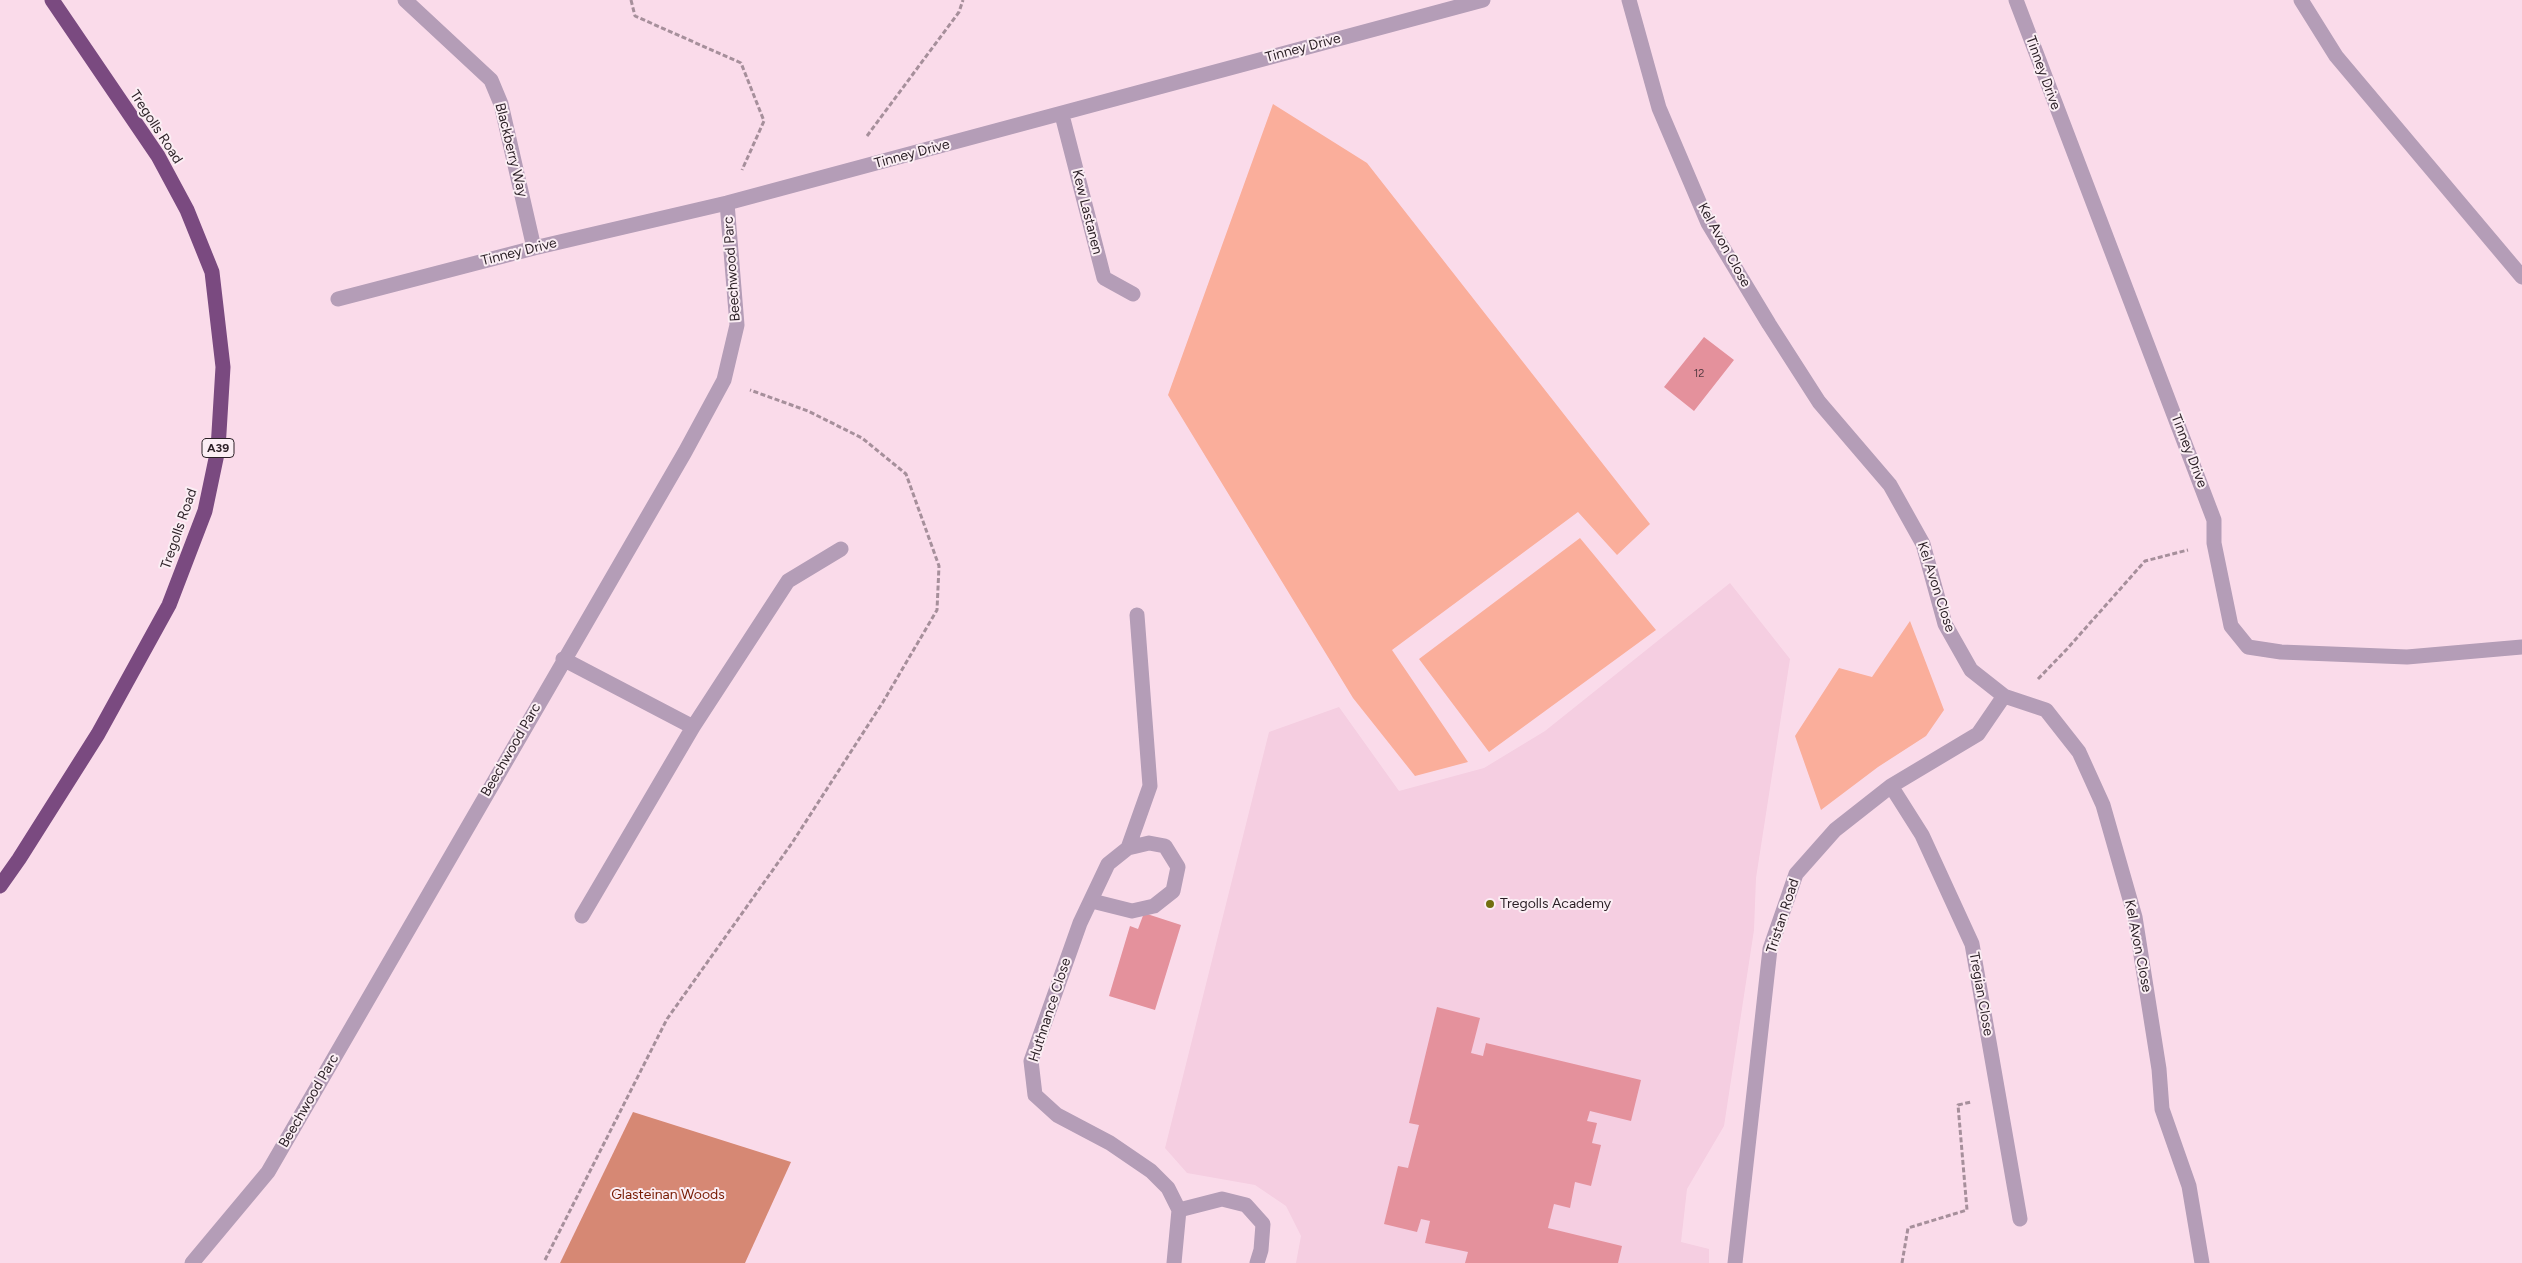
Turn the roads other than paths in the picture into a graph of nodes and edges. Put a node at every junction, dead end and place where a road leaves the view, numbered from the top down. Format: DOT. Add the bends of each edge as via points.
graph roads {
  1 [pos="52,0"];
  2 [pos="405,0"];
  3 [pos="1483,0"];
  4 [pos="1629,0"];
  5 [pos="2016,0"];
  6 [pos="2301,0"];
  7 [pos="1062,114"];
  8 [pos="727,203"];
  9 [pos="534,248"];
  10 [pos="2522,277"];
  11 [pos="1133,294"];
  12 [pos="338,299"];
  13 [pos="841,549"];
  14 [pos="1137,615"];
  15 [pos="2522,647"];
  16 [pos="563,659"];
  17 [pos="2004,696"];
  18 [pos="693,727"];
  19 [pos="1891,786"];
  20 [pos="1128,848"];
  21 [pos="0,886"];
  22 [pos="1092,901"];
  23 [pos="582,916"];
  24 [pos="1179,1210"];
  25 [pos="2020,1219"];
  26 [pos="192,1263"];
  27 [pos="1174,1263"];
  28 [pos="1258,1263"];
  29 [pos="1736,1263"];
  30 [pos="2202,1263"];
  1 -- 21 [label="highway, Tregolls Road / A39" via="158,156 187,210 212,272 222,376 218,449 205,511 169,604 98,734"];
  2 -- 9 [label="street, Blackberry Way" via="490,80 500,104"];
  3 -- 7 [label="street, Tinney Drive"];
  4 -- 17 [label="street, Kel Avon Close" via="1659,108 1708,223 1819,402 1890,485 1923,544 1945,624 1971,670"];
  5 -- 15 [label="street, Tinney Drive" via="2214,520 2214,543 2231,626 2248,647 2281,652 2407,657"];
  6 -- 10 [label="street" via="2336,56"];
  7 -- 8 [label="street, Tinney Drive"];
  7 -- 11 [label="street, Kew Lastanen" via="1104,278"];
  8 -- 9 [label="street, Tinney Drive"];
  8 -- 16 [label="street, Beechwood Parc" via="738,325 724,380"];
  9 -- 12 [label="street, Tinney Drive"];
  13 -- 18 [label="street" via="788,581"];
  14 -- 20 [label="street" via="1150,786"];
  16 -- 18 [label="street"];
  16 -- 26 [label="street, Beechwood Parc" via="268,1172"];
  17 -- 19 [label="street, Tristan Road" via="1978,734"];
  17 -- 30 [label="street, Kel Avon Close" via="2046,710 2079,752 2103,804 2135,917 2159,1068 2162,1109 2189,1186"];
  18 -- 23 [label="street"];
  19 -- 25 [label="street, Tregian Close" via="1922,835 1972,944"];
  19 -- 29 [label="street, Tristan Road" via="1835,830 1796,874 1770,949"];
  20 -- 22 [label="street, Huthnance Close" via="1108,864"];
  20 -- 22 [label="street, Huthnance Close" via="1149,843 1165,846 1178,867 1174,891 1154,906 1132,911"];
  22 -- 24 [label="street, Huthnance Close" via="1080,923 1031,1061 1034,1095 1057,1116 1110,1143 1151,1171 1168,1188"];
  24 -- 27 [label="street"];
  24 -- 28 [label="street" via="1222,1199 1246,1205 1262,1224 1262,1250"];
}
